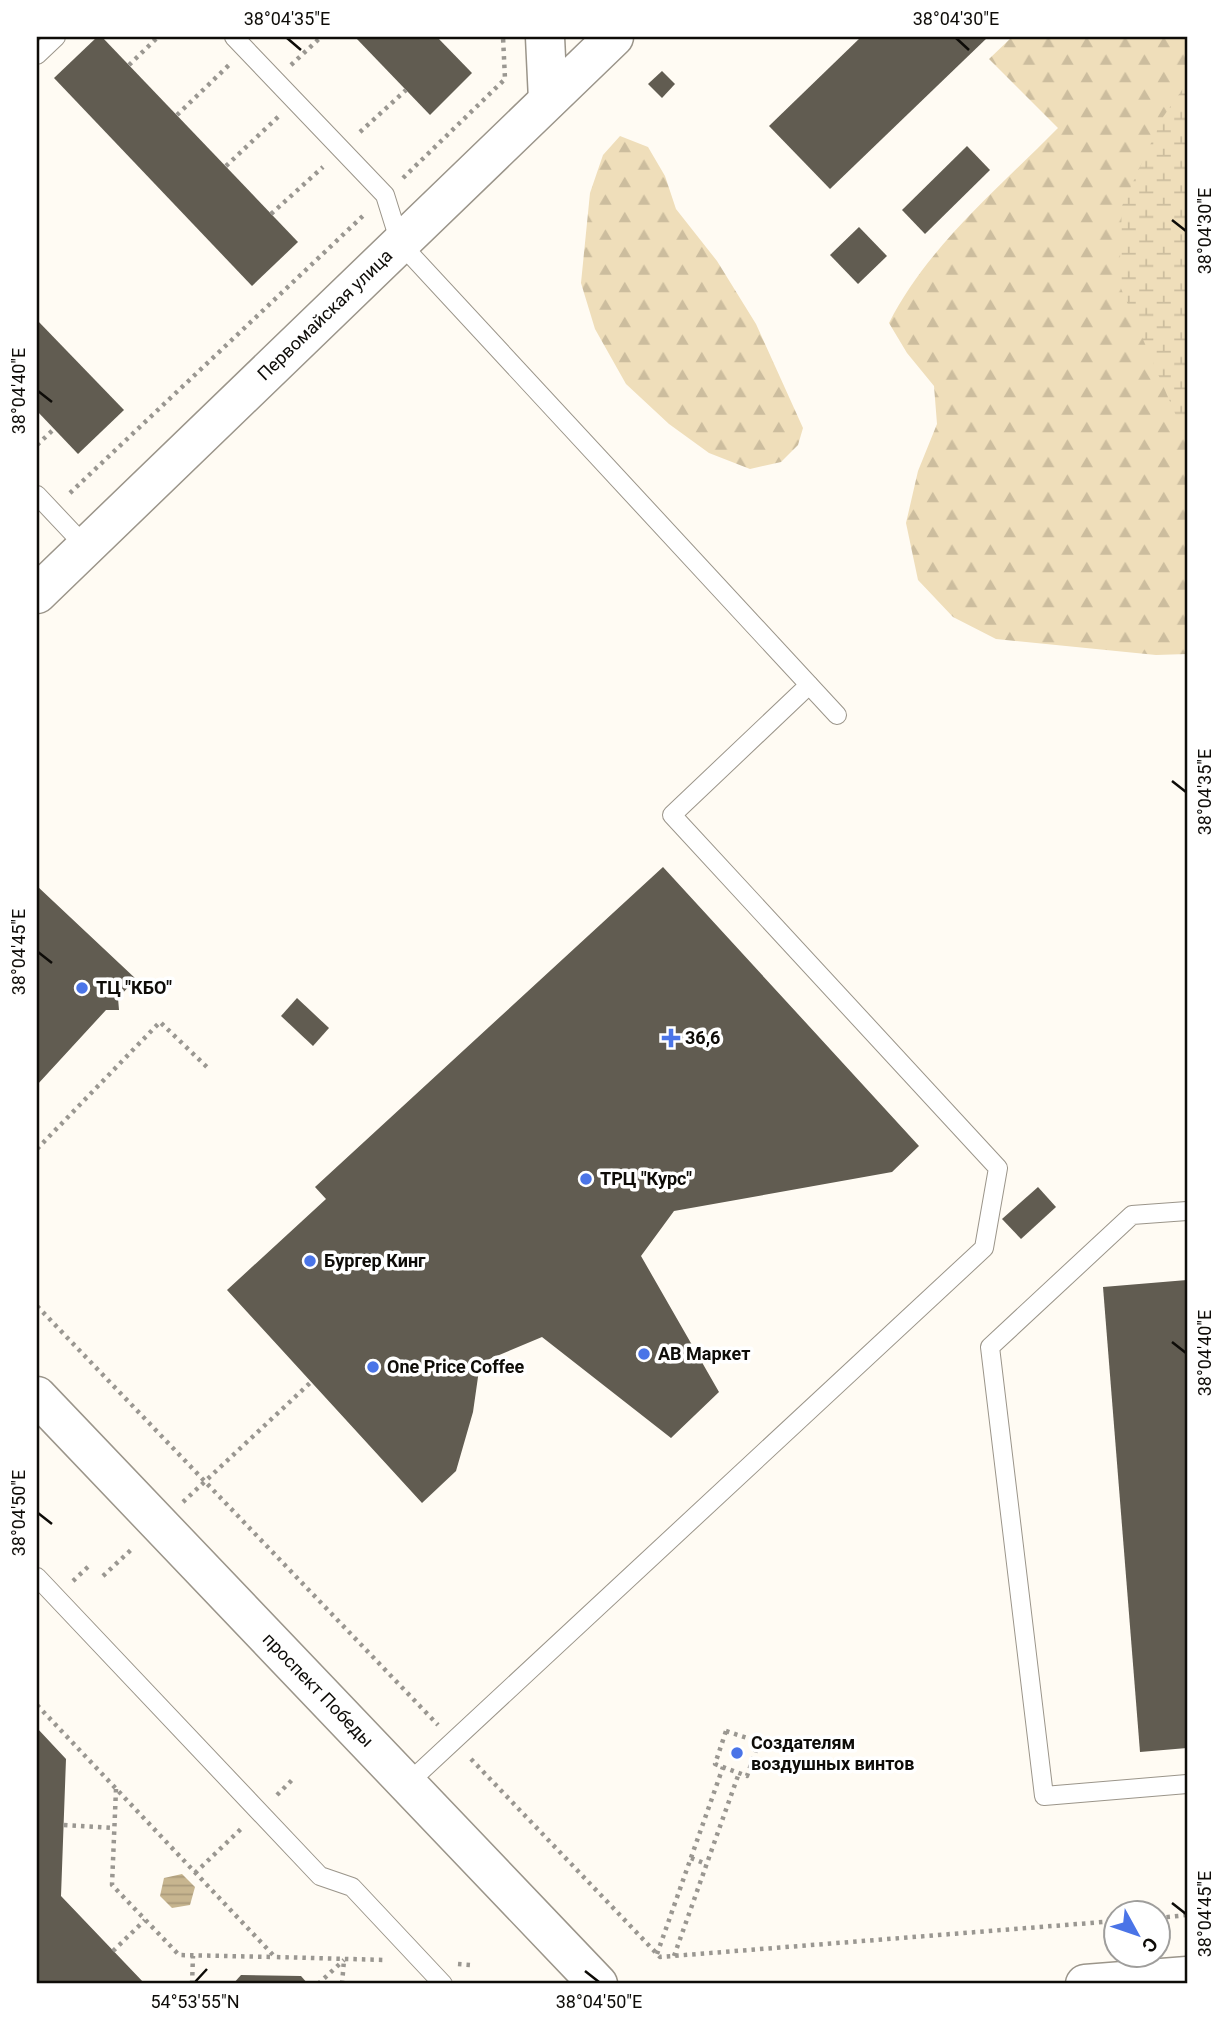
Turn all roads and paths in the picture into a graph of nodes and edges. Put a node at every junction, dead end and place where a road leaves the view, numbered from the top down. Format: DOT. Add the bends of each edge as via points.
graph roads {
  1 [pos="56,37"];
  2 [pos="158,37"];
  3 [pos="321,37"];
  4 [pos="503,37"];
  5 [pos="545,37"];
  6 [pos="614,37"];
  7 [pos="240,43"];
  8 [pos="37,55"];
  9 [pos="129,65"];
  10 [pos="275,80"];
  11 [pos="548,100"];
  12 [pos="295,101"];
  13 [pos="177,115"];
  14 [pos="226,166"];
  15 [pos="385,195"];
  16 [pos="400,243"];
  17 [pos="54,429"];
  18 [pos="37,445"];
  19 [pos="37,495"];
  20 [pos="52,510"];
  21 [pos="86,547"];
  22 [pos="37,594"];
  23 [pos="809,685"];
  24 [pos="837,715"];
  25 [pos="208,1068"];
  26 [pos="37,1149"];
  27 [pos="1187,1211"];
  28 [pos="37,1306"];
  29 [pos="311,1382"];
  30 [pos="37,1396"];
  31 [pos="205,1481"];
  32 [pos="159,1524"];
  33 [pos="103,1576"];
  34 [pos="37,1577"];
  35 [pos="37,1705"];
  36 [pos="453,1741"];
  37 [pos="723,1767"];
  38 [pos="739,1773"];
  39 [pos="407,1784"];
  40 [pos="1187,1784"];
  41 [pos="116,1789"];
  42 [pos="64,1825"];
  43 [pos="114,1828"];
  44 [pos="691,1858"];
  45 [pos="706,1864"];
  46 [pos="145,1920"];
  47 [pos="1102,1922"];
  48 [pos="113,1951"];
  49 [pos="657,1954"];
  50 [pos="193,1956"];
  51 [pos="674,1956"];
  52 [pos="275,1957"];
  53 [pos="344,1959"];
  54 [pos="422,1962"];
  55 [pos="471,1965"];
  56 [pos="1187,1976"];
  57 [pos="192,1984"];
  58 [pos="318,1984"];
  59 [pos="342,1984"];
  60 [pos="443,1984"];
  61 [pos="598,1984"];
  62 [pos="1085,1984"];
  1 -- 8 [label="lane"];
  2 -- 9 [label="path"];
  3 -- 10 [label="path"];
  4 -- 15 [label="path" via="505,79"];
  5 -- 11 [label="main road"];
  6 -- 11 [label="main road, Первомайская улица"];
  7 -- 10 [label="lane"];
  7 -- 13 [label="path"];
  10 -- 12 [label="lane"];
  11 -- 16 [label="main road, Первомайская улица"];
  12 -- 14 [label="path"];
  12 -- 15 [label="lane"];
  15 -- 16 [label="lane"];
  15 -- 20 [label="path"];
  16 -- 21 [label="main road, Первомайская улица"];
  16 -- 23 [label="lane"];
  17 -- 18 [label="path"];
  19 -- 20 [label="lane"];
  20 -- 21 [label="lane"];
  21 -- 22 [label="main road, Первомайская улица"];
  23 -- 24 [label="lane"];
  23 -- 36 [label="lane" via="671,815 999,1168 984,1248"];
  25 -- 26 [label="path" via="160,1022"];
  27 -- 40 [label="lane" via="1132,1215 990,1347 1044,1796"];
  28 -- 31 [label="path"];
  29 -- 31 [label="path"];
  30 -- 32 [label="main road, проспект Победы"];
  31 -- 32 [label="path"];
  31 -- 36 [label="path"];
  32 -- 33 [label="path"];
  32 -- 39 [label="main road, проспект Победы"];
  34 -- 54 [label="lane" via="320,1876 352,1887"];
  35 -- 41 [label="path"];
  36 -- 39 [label="lane"];
  36 -- 49 [label="path"];
  37 -- 38 [label="path"];
  37 -- 38 [label="path" via="715,1764 726,1731 759,1742 747,1776"];
  37 -- 44 [label="path"];
  38 -- 45 [label="path"];
  39 -- 61 [label="main road, проспект Победы"];
  41 -- 43 [label="path"];
  41 -- 52 [label="path"];
  42 -- 43 [label="path"];
  43 -- 46 [label="path" via="112,1885"];
  44 -- 45 [label="path"];
  44 -- 49 [label="path"];
  45 -- 51 [label="path"];
  46 -- 48 [label="path"];
  46 -- 50 [label="path" via="179,1955"];
  47 -- 51 [label="path"];
  49 -- 51 [label="path"];
  50 -- 52 [label="path"];
  50 -- 57 [label="path"];
  52 -- 53 [label="path"];
  53 -- 54 [label="path"];
  53 -- 58 [label="path"];
  53 -- 59 [label="path"];
  54 -- 55 [label="path"];
  54 -- 60 [label="lane"];
  56 -- 62 [label="main road"];
}
